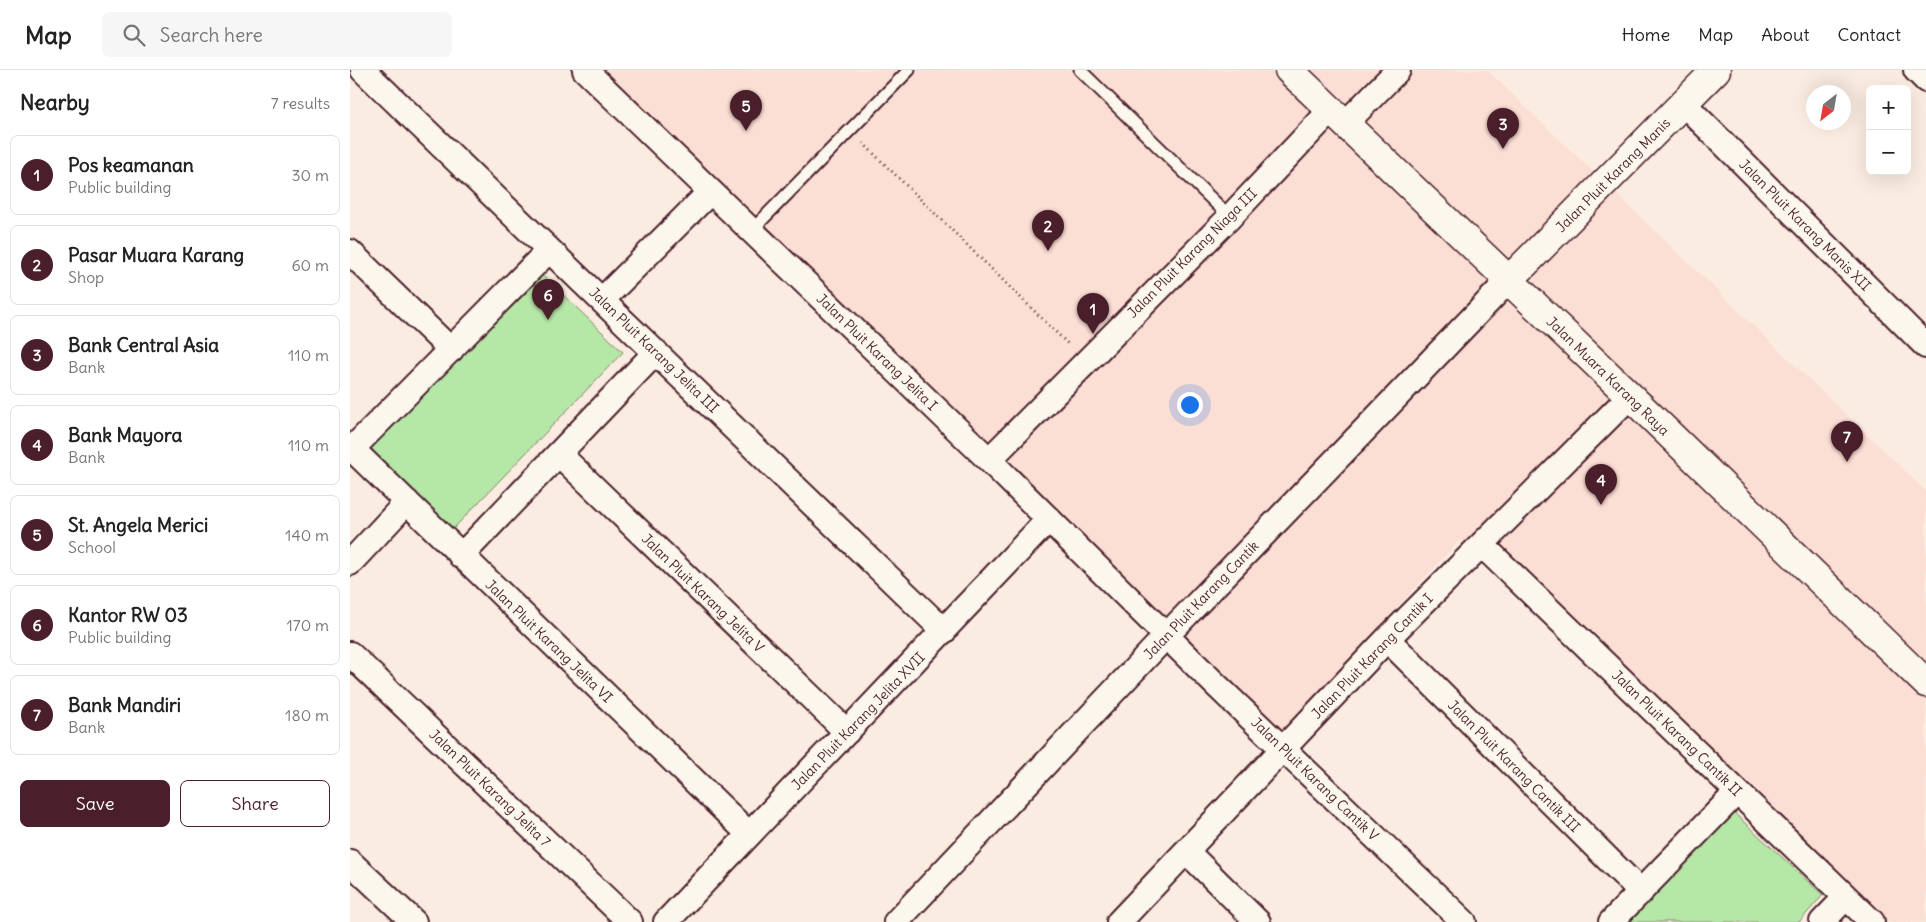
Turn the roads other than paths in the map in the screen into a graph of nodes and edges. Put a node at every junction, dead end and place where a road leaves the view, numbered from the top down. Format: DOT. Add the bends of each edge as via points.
graph roads {
  1 [pos="363,70"];
  2 [pos="585,70"];
  3 [pos="909,70"];
  4 [pos="1080,70"];
  5 [pos="1289,70"];
  6 [pos="1398,70"];
  7 [pos="1716,70"];
  8 [pos="1916,70"];
  9 [pos="1926,80"];
  10 [pos="1684,104"];
  11 [pos="1338,117"];
  12 [pos="710,192"];
  13 [pos="1230,217"];
  14 [pos="752,230"];
  15 [pos="549,250"];
  16 [pos="350,252"];
  17 [pos="1509,280"];
  18 [pos="602,300"];
  19 [pos="1926,346"];
  20 [pos="452,350"];
  21 [pos="656,352"];
  22 [pos="1630,396"];
  23 [pos="351,448"];
  24 [pos="559,454"];
  25 [pos="989,460"];
  26 [pos="407,502"];
  27 [pos="1049,519"];
  28 [pos="1482,545"];
  29 [pos="461,556"];
  30 [pos="350,563"];
  31 [pos="944,631"];
  32 [pos="1166,636"];
  33 [pos="1387,639"];
  34 [pos="350,654"];
  35 [pos="1926,683"];
  36 [pos="847,732"];
  37 [pos="1283,749"];
  38 [pos="1737,792"];
  39 [pos="749,834"];
  40 [pos="1187,852"];
  41 [pos="350,862"];
  42 [pos="1641,892"];
  43 [pos="1846,897"];
  44 [pos="414,922"];
  45 [pos="630,922"];
  46 [pos="666,922"];
  47 [pos="896,922"];
  48 [pos="1120,922"];
  49 [pos="1258,922"];
  50 [pos="1464,922"];
  51 [pos="1612,922"];
  52 [pos="1822,922"];
  53 [pos="1872,922"];
  1 -- 15 [label="street, Jalan Pluit Karang Jelita III"];
  2 -- 12 [label="street, Jalan Pluit Karang Jelita I"];
  3 -- 14 [label="lane"];
  4 -- 13 [label="lane"];
  5 -- 11 [label="street, Jalan Muara Karang Raya"];
  6 -- 11 [label="street, Jalan Pluit Karang Niaga III"];
  7 -- 10 [label="street, Jalan Pluit Karang Manis"];
  8 -- 9 [label="street"];
  10 -- 17 [label="street, Jalan Pluit Karang Manis"];
  10 -- 19 [label="street, Jalan Pluit Karang Manis XII"];
  11 -- 13 [label="street, Jalan Pluit Karang Niaga III"];
  11 -- 17 [label="street, Jalan Muara Karang Raya"];
  12 -- 14 [label="street, Jalan Pluit Karang Jelita I"];
  12 -- 18 [label="street"];
  13 -- 25 [label="street, Jalan Pluit Karang Niaga III"];
  14 -- 25 [label="street, Jalan Pluit Karang Jelita I"];
  15 -- 18 [label="street, Jalan Pluit Karang Jelita III"];
  15 -- 20 [label="street"];
  16 -- 20 [label="street"];
  17 -- 22 [label="street, Jalan Muara Karang Raya"];
  17 -- 32 [label="street, Jalan Pluit Karang Cantik"];
  18 -- 21 [label="street, Jalan Pluit Karang Jelita III"];
  20 -- 23 [label="street"];
  21 -- 24 [label="street"];
  21 -- 31 [label="street, Jalan Pluit Karang Jelita III"];
  22 -- 28 [label="street, Jalan Pluit Karang Cantik I"];
  22 -- 35 [label="street, Jalan Muara Karang Raya"];
  23 -- 26 [label="street, Jalan Pluit Karang Jelita VI"];
  24 -- 29 [label="street"];
  24 -- 36 [label="street, Jalan Pluit Karang Jelita V"];
  25 -- 27 [label="street, Jalan Pluit Karang Jelita I"];
  26 -- 29 [label="street, Jalan Pluit Karang Jelita VI"];
  26 -- 30 [label="street"];
  27 -- 31 [label="street, Jalan Pluit Karang Jelita XVII"];
  27 -- 32 [label="street, Jalan Pluit Karang Jelita I"];
  28 -- 33 [label="street, Jalan Pluit Karang Cantik I"];
  28 -- 38 [label="street, Jalan Pluit Karang Cantik II"];
  29 -- 39 [label="street, Jalan Pluit Karang Jelita VI"];
  31 -- 36 [label="street, Jalan Pluit Karang Jelita XVII"];
  32 -- 37 [label="street, Jalan Pluit Karang Cantik V"];
  32 -- 47 [label="street, Jalan Pluit Karang Cantik"];
  33 -- 37 [label="street, Jalan Pluit Karang Cantik I"];
  33 -- 42 [label="street, Jalan Pluit Karang Cantik III"];
  34 -- 45 [label="street, Jalan Pluit Karang Jelita 7"];
  36 -- 39 [label="street, Jalan Pluit Karang Jelita XVII"];
  37 -- 40 [label="street, Jalan Pluit Karang Cantik I"];
  37 -- 50 [label="street, Jalan Pluit Karang Cantik V"];
  38 -- 42 [label="street"];
  38 -- 43 [label="street, Jalan Pluit Karang Cantik II"];
  39 -- 46 [label="street, Jalan Pluit Karang Jelita XVII"];
  40 -- 48 [label="street, Jalan Pluit Karang Cantik I"];
  40 -- 49 [label="street"];
  41 -- 44 [label="street"];
  42 -- 51 [label="street"];
  43 -- 52 [label="street"];
  43 -- 53 [label="street, Jalan Pluit Karang Cantik II"];
}
